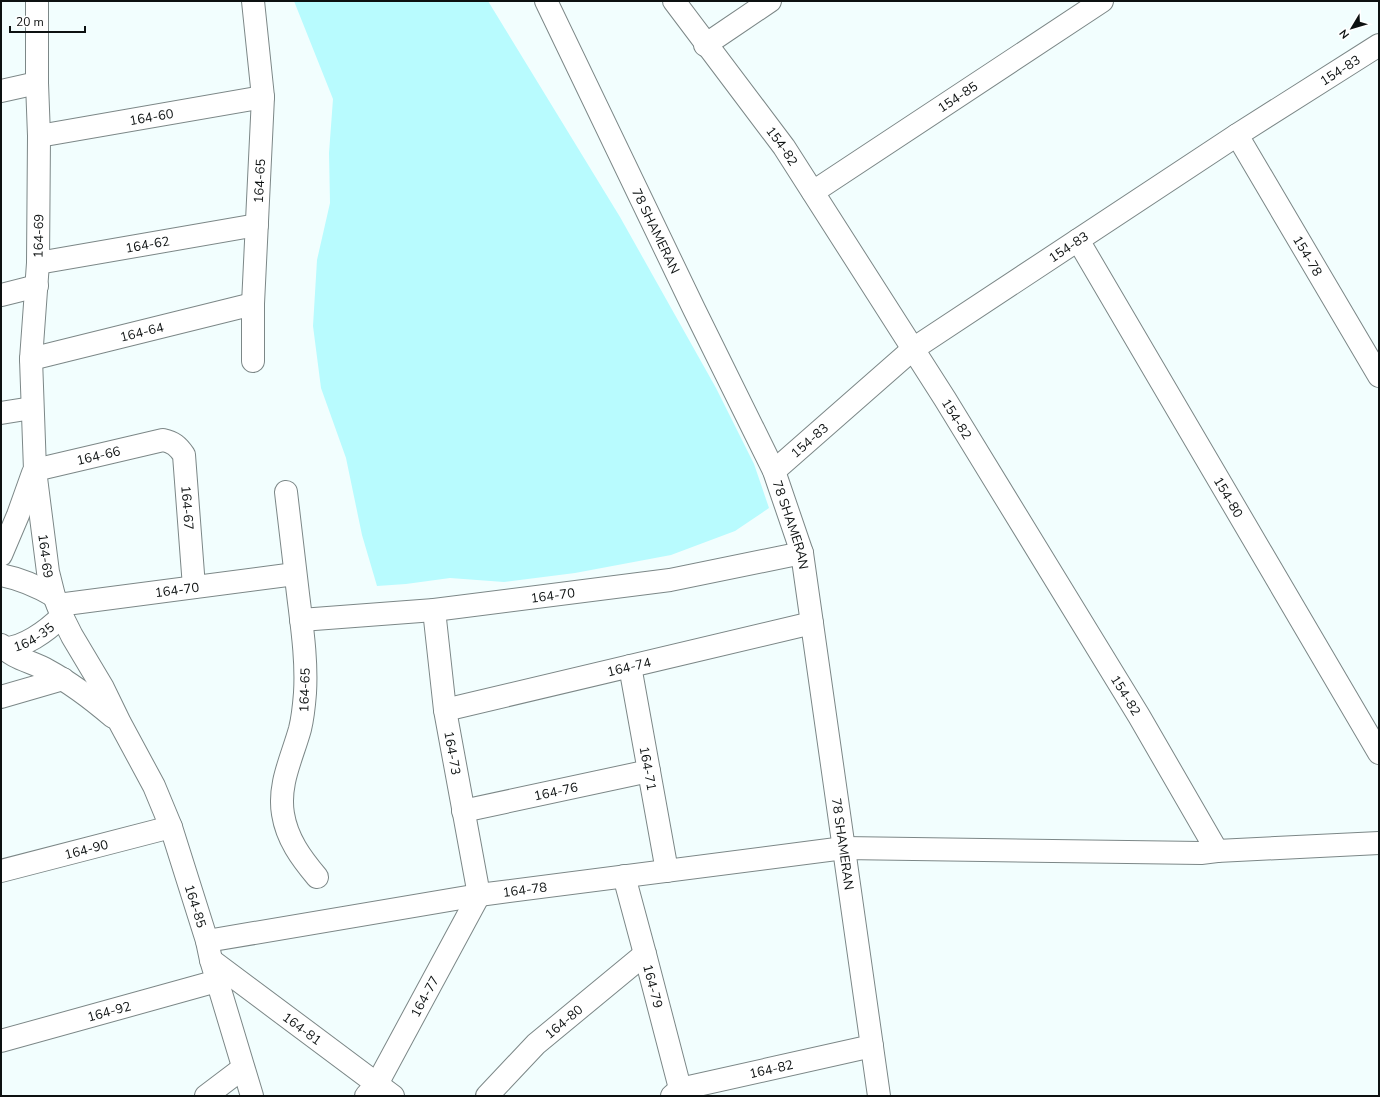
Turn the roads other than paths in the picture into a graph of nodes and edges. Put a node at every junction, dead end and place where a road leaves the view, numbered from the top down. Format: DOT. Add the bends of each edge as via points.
graph roads {
  1 [pos="37,1"];
  2 [pos="253,1"];
  3 [pos="546,1"];
  4 [pos="674,1"];
  5 [pos="770,1"];
  6 [pos="1102,1"];
  7 [pos="706,45"];
  8 [pos="1379,45"];
  9 [pos="37,83"];
  10 [pos="1,91"];
  11 [pos="263,97"];
  12 [pos="1237,135"];
  13 [pos="39,136"];
  14 [pos="813,192"];
  15 [pos="257,225"];
  16 [pos="1078,240"];
  17 [pos="38,263"];
  18 [pos="37,286"];
  19 [pos="1,295"];
  20 [pos="253,304"];
  21 [pos="913,350"];
  22 [pos="31,359"];
  23 [pos="254,361"];
  24 [pos="1379,376"];
  25 [pos="32,408"];
  26 [pos="1,413"];
  27 [pos="163,440"];
  28 [pos="34,470"];
  29 [pos="774,471"];
  30 [pos="286,492"];
  31 [pos="802,553"];
  32 [pos="1,555"];
  33 [pos="295,574"];
  34 [pos="1,576"];
  35 [pos="194,587"];
  36 [pos="58,606"];
  37 [pos="434,610"];
  38 [pos="301,620"];
  39 [pos="812,623"];
  40 [pos="2,647"];
  41 [pos="630,666"];
  42 [pos="64,680"];
  43 [pos="1,697"];
  44 [pos="445,710"];
  45 [pos="120,723"];
  46 [pos="1379,753"];
  47 [pos="649,771"];
  48 [pos="463,811"];
  49 [pos="171,827"];
  50 [pos="1379,843"];
  51 [pos="844,848"];
  52 [pos="1216,851"];
  53 [pos="667,871"];
  54 [pos="1,872"];
  55 [pos="624,876"];
  56 [pos="317,877"];
  57 [pos="479,895"];
  58 [pos="209,950"];
  59 [pos="645,954"];
  60 [pos="217,981"];
  61 [pos="1,1041"];
  62 [pos="872,1046"];
  63 [pos="243,1068"];
  64 [pos="379,1092"];
  65 [pos="678,1094"];
  66 [pos="206,1096"];
  67 [pos="252,1096"];
  68 [pos="487,1096"];
  69 [pos="879,1096"];
  1 -- 9 [label="street, 164-69"];
  2 -- 11 [label="street, 164-65"];
  3 -- 29 [label="street, 78 SHAMERAN"];
  4 -- 7 [label="street, 154-82"];
  5 -- 7 [label="street"];
  6 -- 14 [label="street, 154-85"];
  7 -- 14 [label="street, 154-82" via="784,147"];
  8 -- 12 [label="street, 154-83"];
  9 -- 10 [label="street"];
  9 -- 13 [label="street, 164-69"];
  11 -- 13 [label="street, 164-60"];
  11 -- 15 [label="street, 164-65"];
  12 -- 16 [label="street, 154-83"];
  12 -- 24 [label="street, 154-78"];
  13 -- 17 [label="street, 164-69"];
  14 -- 21 [label="street, 154-82"];
  15 -- 17 [label="street, 164-62"];
  15 -- 20 [label="street, 164-65"];
  16 -- 21 [label="street, 154-83"];
  16 -- 46 [label="street, 154-80"];
  17 -- 18 [label="street, 164-69"];
  18 -- 19 [label="street"];
  18 -- 22 [label="street, 164-69"];
  20 -- 22 [label="street, 164-64"];
  20 -- 23 [label="street, 164-65"];
  21 -- 29 [label="street, 154-83"];
  21 -- 52 [label="street, 154-82" via="945,398 1139,716"];
  22 -- 25 [label="street, 164-69"];
  25 -- 26 [label="street"];
  25 -- 28 [label="street, 164-69"];
  27 -- 28 [label="street, 164-66"];
  27 -- 35 [label="street, 164-67" via="179,447 184,455"];
  28 -- 32 [label="street, 164-69"];
  28 -- 36 [label="street, 164-69" via="48,572"];
  29 -- 31 [label="street, 78 SHAMERAN"];
  30 -- 33 [label="street, 164-65"];
  31 -- 37 [label="street, 164-70" via="670,580"];
  31 -- 39 [label="street, 78 SHAMERAN"];
  33 -- 35 [label="street, 164-70"];
  33 -- 38 [label="street, 164-65"];
  34 -- 36 [label="street" via="38,586"];
  35 -- 36 [label="street, 164-70"];
  36 -- 40 [label="street, 164-35" via="52,626 17,645"];
  36 -- 45 [label="street, 164-85"];
  37 -- 38 [label="street, 164-70"];
  37 -- 44 [label="street, 164-73"];
  38 -- 56 [label="street, 164-65" via="306,683 304,715 286,772 281,802 292,844"];
  39 -- 41 [label="street, 164-74"];
  39 -- 51 [label="street, 78 SHAMERAN"];
  40 -- 42 [label="street, 164-85"];
  41 -- 44 [label="street, 164-74"];
  41 -- 47 [label="street, 164-71"];
  42 -- 43 [label="street"];
  42 -- 45 [label="street, 164-85" via="80,689"];
  44 -- 48 [label="street, 164-73"];
  45 -- 49 [label="street, 164-85" via="154,786"];
  47 -- 48 [label="street, 164-76"];
  47 -- 53 [label="street, 164-71"];
  48 -- 57 [label="street, 164-73"];
  49 -- 54 [label="street, 164-90"];
  49 -- 58 [label="street, 164-85"];
  50 -- 52 [label="street, 164-78"];
  51 -- 52 [label="street, 164-78" via="1201,853"];
  51 -- 53 [label="street, 164-78"];
  51 -- 62 [label="street, 78 SHAMERAN"];
  53 -- 55 [label="street, 164-78"];
  55 -- 57 [label="street, 164-78"];
  55 -- 59 [label="street, 164-79"];
  57 -- 58 [label="street, 164-78"];
  57 -- 64 [label="street, 164-77"];
  58 -- 60 [label="street, 164-85"];
  58 -- 64 [label="street, 164-81"];
  59 -- 65 [label="street, 164-79"];
  59 -- 68 [label="street, 164-80" via="536,1044"];
  60 -- 61 [label="street, 164-92"];
  60 -- 63 [label="street, 164-85"];
  62 -- 65 [label="street, 164-82"];
  62 -- 69 [label="street, 78 SHAMERAN"];
  63 -- 66 [label="street"];
  63 -- 67 [label="street, 164-85"];
}
